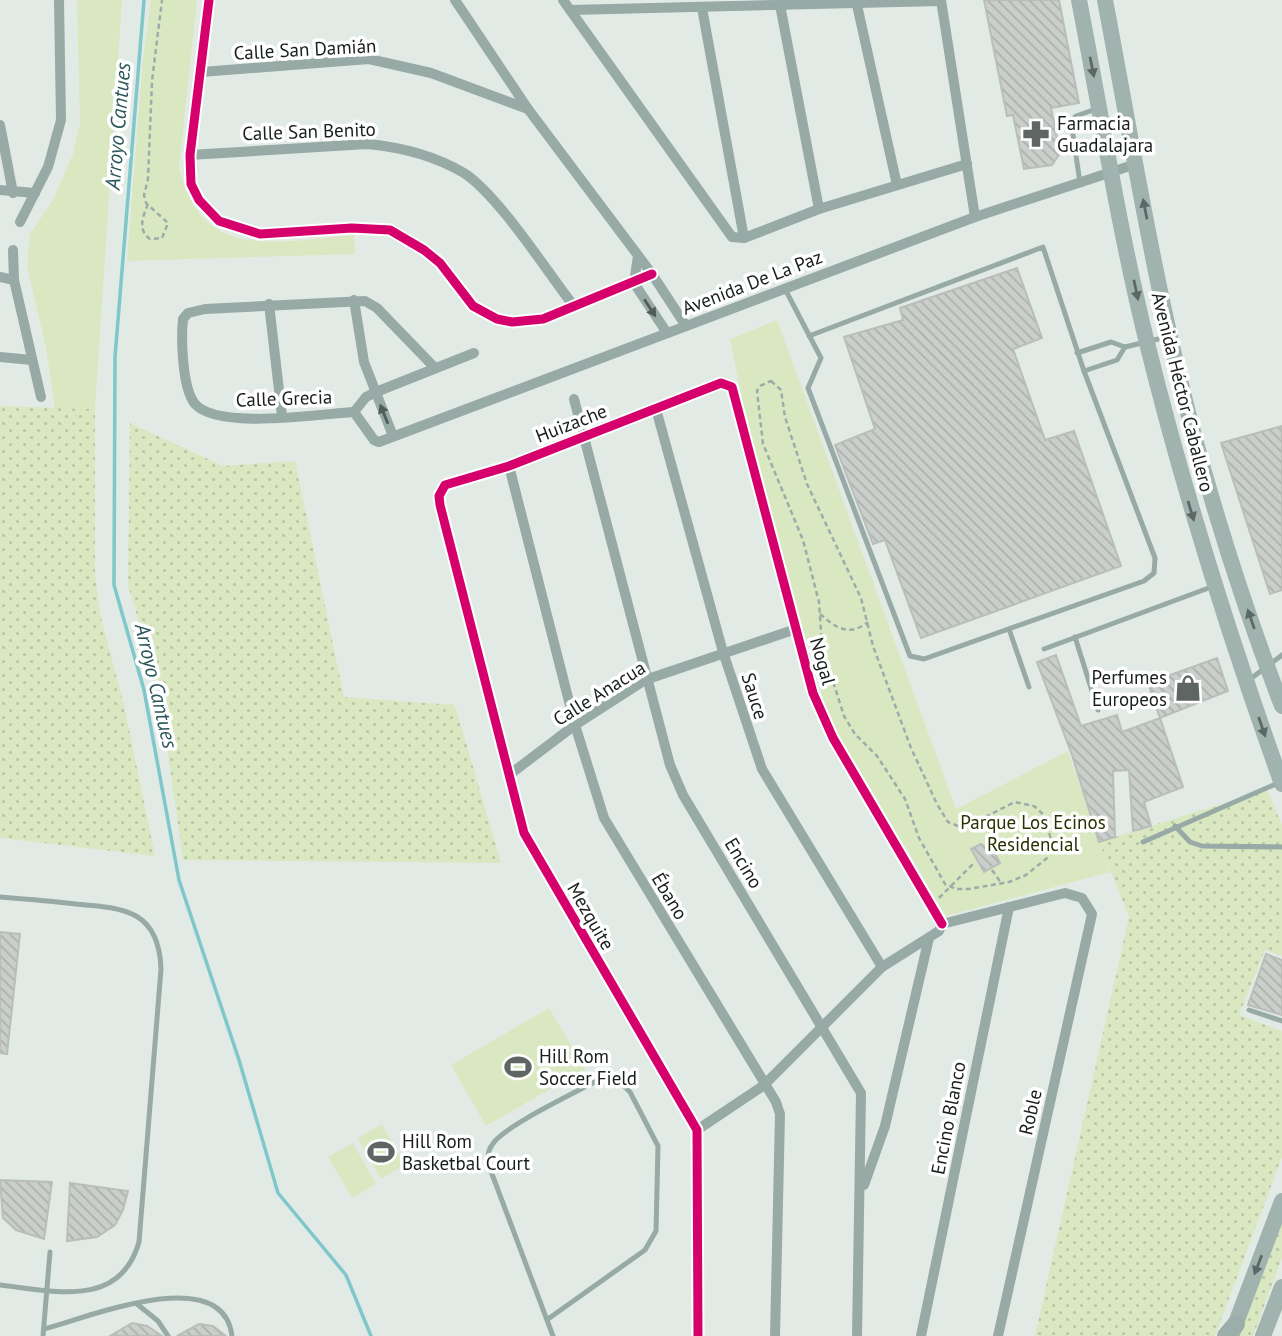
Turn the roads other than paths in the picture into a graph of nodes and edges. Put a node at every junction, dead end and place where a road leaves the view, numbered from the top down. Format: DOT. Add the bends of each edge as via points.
graph roads {
  1 [pos="59,0"];
  2 [pos="455,0"];
  3 [pos="563,0"];
  4 [pos="941,0"];
  5 [pos="1079,0"];
  6 [pos="1105,0"];
  7 [pos="208,3"];
  8 [pos="780,5"];
  9 [pos="857,5"];
  10 [pos="702,8"];
  11 [pos="570,10"];
  12 [pos="201,72"];
  13 [pos="528,108"];
  14 [pos="1100,108"];
  15 [pos="0,125"];
  16 [pos="190,155"];
  17 [pos="967,164"];
  18 [pos="1136,164"];
  19 [pos="1112,172"];
  20 [pos="1080,183"];
  21 [pos="897,185"];
  22 [pos="0,190"];
  23 [pos="13,192"];
  24 [pos="35,193"];
  25 [pos="820,209"];
  26 [pos="975,218"];
  27 [pos="20,222"];
  28 [pos="740,238"];
  29 [pos="13,250"];
  30 [pos="638,256"];
  31 [pos="652,274"];
  32 [pos="0,277"];
  33 [pos="14,280"];
  34 [pos="634,283"];
  35 [pos="785,289"];
  36 [pos="354,300"];
  37 [pos="269,304"];
  38 [pos="573,305"];
  39 [pos="686,326"];
  40 [pos="667,333"];
  41 [pos="809,336"];
  42 [pos="1170,336"];
  43 [pos="1147,341"];
  44 [pos="1125,348"];
  45 [pos="1077,352"];
  46 [pos="474,353"];
  47 [pos="0,357"];
  48 [pos="32,360"];
  49 [pos="435,368"];
  50 [pos="1084,371"];
  51 [pos="728,384"];
  52 [pos="376,392"];
  53 [pos="41,397"];
  54 [pos="574,399"];
  55 [pos="656,409"];
  56 [pos="354,412"];
  57 [pos="282,416"];
  58 [pos="393,436"];
  59 [pos="583,437"];
  60 [pos="509,466"];
  61 [pos="440,505"];
  62 [pos="1214,586"];
  63 [pos="796,629"];
  64 [pos="1009,629"];
  65 [pos="1075,637"];
  66 [pos="1044,649"];
  67 [pos="723,652"];
  68 [pos="1282,655"];
  69 [pos="1267,666"];
  70 [pos="645,680"];
  71 [pos="1247,682"];
  72 [pos="1029,687"];
  73 [pos="1282,706"];
  74 [pos="1098,710"];
  75 [pos="575,725"];
  76 [pos="509,775"];
  77 [pos="1282,783"];
  78 [pos="1175,826"];
  79 [pos="1143,842"];
  80 [pos="1282,847"];
  81 [pos="0,897"];
  82 [pos="1009,907"];
  83 [pos="942,924"];
  84 [pos="929,938"];
  85 [pos="882,967"];
  86 [pos="1249,1010"];
  87 [pos="1282,1021"];
  88 [pos="824,1028"];
  89 [pos="763,1086"];
  90 [pos="696,1130"];
  91 [pos="861,1194"];
  92 [pos="1282,1201"];
  93 [pos="50,1252"];
  94 [pos="0,1285"];
  95 [pos="1282,1287"];
  96 [pos="47,1290"];
  97 [pos="136,1304"];
  98 [pos="548,1319"];
  99 [pos="1231,1332"];
  100 [pos="43,1333"];
  101 [pos="168,1336"];
  102 [pos="232,1336"];
  103 [pos="553,1336"];
  104 [pos="698,1336"];
  105 [pos="775,1336"];
  106 [pos="857,1336"];
  107 [pos="921,1336"];
  108 [pos="998,1336"];
  109 [pos="1263,1336"];
  1 -- 24 [label="street" via="61,120 48,167"];
  2 -- 13 [label="street"];
  3 -- 11 [label="street"];
  4 -- 9 [label="street"];
  4 -- 17 [label="street"];
  5 -- 14 [label="main road, Avenida Héctor Caballero, one-way"];
  6 -- 18 [label="main road, Avenida Héctor Caballero"];
  7 -- 12 [label="street"];
  8 -- 9 [label="street"];
  8 -- 10 [label="street"];
  8 -- 25 [label="street"];
  9 -- 21 [label="street"];
  10 -- 11 [label="street"];
  10 -- 28 [label="street"];
  11 -- 28 [label="street" via="727,234"];
  12 -- 13 [label="street, Calle San Damián" via="369,60 431,72"];
  12 -- 16 [label="street"];
  13 -- 30 [label="street"];
  14 -- 19 [label="main road, Avenida Héctor Caballero"];
  14 -- 20 [label="lane" via="1071,121"];
  15 -- 23 [label="street"];
  16 -- 38 [label="street, Calle San Benito" via="367,144 394,146 433,159 485,191"];
  16 -- 38 [label="street" via="191,184 199,200 219,221 241,231 390,230 440,263 473,306 497,319 528,322"];
  17 -- 21 [label="street"];
  17 -- 26 [label="street"];
  18 -- 19 [label="street, Avenida De La Paz"];
  42 -- 18 [label="main road, Avenida Héctor Caballero, one-way"];
  19 -- 20 [label="street, Avenida De La Paz"];
  19 -- 43 [label="main road, Avenida Héctor Caballero, one-way"];
  20 -- 26 [label="street, Avenida De La Paz"];
  21 -- 25 [label="street"];
  22 -- 23 [label="street"];
  23 -- 24 [label="street"];
  24 -- 27 [label="street"];
  25 -- 28 [label="street"];
  26 -- 35 [label="street, Avenida De La Paz"];
  29 -- 33 [label="street"];
  30 -- 31 [label="street"];
  30 -- 34 [label="street"];
  31 -- 34 [label="street"];
  31 -- 39 [label="street"];
  32 -- 33 [label="street"];
  33 -- 48 [label="street"];
  34 -- 38 [label="street"];
  34 -- 40 [label="street, one-way"];
  35 -- 39 [label="street, Avenida De La Paz"];
  35 -- 41 [label="lane"];
  36 -- 37 [label="street, Calle Grecia"];
  36 -- 49 [label="street" via="372,304"];
  36 -- 52 [label="street" via="364,362"];
  37 -- 57 [label="street"];
  37 -- 57 [label="street, Calle Grecia" via="188,313 183,319 184,364 190,396 204,411 238,418"];
  39 -- 40 [label="street, Avenida De La Paz"];
  40 -- 58 [label="street, Avenida De La Paz"];
  41 -- 45 [label="lane" via="1043,247"];
  41 -- 64 [label="lane" via="821,362 808,388 907,652 924,659"];
  42 -- 43 [label="lane"];
  69 -- 42 [label="main road, Avenida Héctor Caballero, one-way" via="1216,515"];
  43 -- 44 [label="lane"];
  43 -- 62 [label="main road, Avenida Héctor Caballero, one-way"];
  44 -- 45 [label="lane" via="1111,342"];
  44 -- 50 [label="lane" via="1117,360"];
  45 -- 50 [label="lane"];
  46 -- 49 [label="street, Calle Grecia"];
  47 -- 48 [label="street"];
  48 -- 53 [label="street"];
  49 -- 52 [label="street, Calle Grecia"];
  50 -- 64 [label="lane" via="1155,558 1154,573 1144,581"];
  51 -- 55 [label="street, Huizache"];
  51 -- 63 [label="street, Nogal" via="734,391"];
  52 -- 56 [label="street, Calle Grecia"];
  58 -- 52 [label="street, one-way"];
  54 -- 59 [label="street, Encino"];
  55 -- 59 [label="street, Huizache"];
  55 -- 67 [label="street, Sauce"];
  56 -- 57 [label="street, Calle Grecia"];
  56 -- 58 [label="street, Avenida De La Paz" via="374,440"];
  59 -- 60 [label="street, Huizache"];
  59 -- 70 [label="street, Encino"];
  60 -- 61 [label="street, Huizache" via="449,483 442,490"];
  60 -- 75 [label="street, Ébano"];
  61 -- 76 [label="street, Mezquite"];
  62 -- 65 [label="lane"];
  62 -- 71 [label="main road, Avenida Héctor Caballero"];
  63 -- 67 [label="street, Calle Anacua"];
  63 -- 83 [label="street, Nogal" via="813,693 833,738"];
  64 -- 72 [label="lane"];
  65 -- 66 [label="lane"];
  65 -- 74 [label="lane"];
  67 -- 70 [label="street, Calle Anacua"];
  67 -- 85 [label="street, Sauce" via="762,769"];
  68 -- 69 [label="lane"];
  69 -- 71 [label="lane"];
  69 -- 73 [label="main road, Avenida Héctor Caballero"];
  70 -- 75 [label="street, Calle Anacua"];
  70 -- 88 [label="street, Encino" via="683,795"];
  71 -- 77 [label="main road, Avenida Héctor Caballero, one-way"];
  75 -- 76 [label="street, Calle Anacua"];
  75 -- 89 [label="street, Ébano" via="604,818"];
  76 -- 90 [label="street, Mezquite" via="531,849"];
  77 -- 78 [label="lane"];
  78 -- 79 [label="lane"];
  78 -- 80 [label="lane" via="1190,842 1202,846"];
  81 -- 96 [label="lane" via="131,911 153,932 161,953 135,1256 120,1277 101,1289"];
  82 -- 83 [label="street"];
  82 -- 107 [label="street, Encino Blanco"];
  82 -- 108 [label="street, Roble" via="1065,894 1082,898 1092,914"];
  83 -- 84 [label="street"];
  84 -- 85 [label="street"];
  84 -- 91 [label="street" via="885,1126"];
  85 -- 88 [label="street"];
  86 -- 87 [label="lane"];
  88 -- 89 [label="street"];
  88 -- 91 [label="street, Encino" via="860,1093"];
  89 -- 90 [label="street"];
  89 -- 105 [label="street, Ébano" via="776,1102 782,1127"];
  90 -- 104 [label="street, Mezquite"];
  91 -- 106 [label="street, Encino"];
  92 -- 99 [label="main road, one-way"];
  93 -- 96 [label="lane"];
  94 -- 96 [label="lane"];
  95 -- 109 [label="main road"];
  96 -- 100 [label="lane"];
  97 -- 100 [label="lane"];
  97 -- 101 [label="lane" via="158,1321"];
  97 -- 102 [label="lane" via="176,1296 206,1301 218,1308"];
  98 -- 98 [label="lane" via="645,1250 656,1231 657,1146 630,1092 615,1077 601,1078 506,1132 489,1151 489,1166"];
  98 -- 103 [label="lane"];
}
